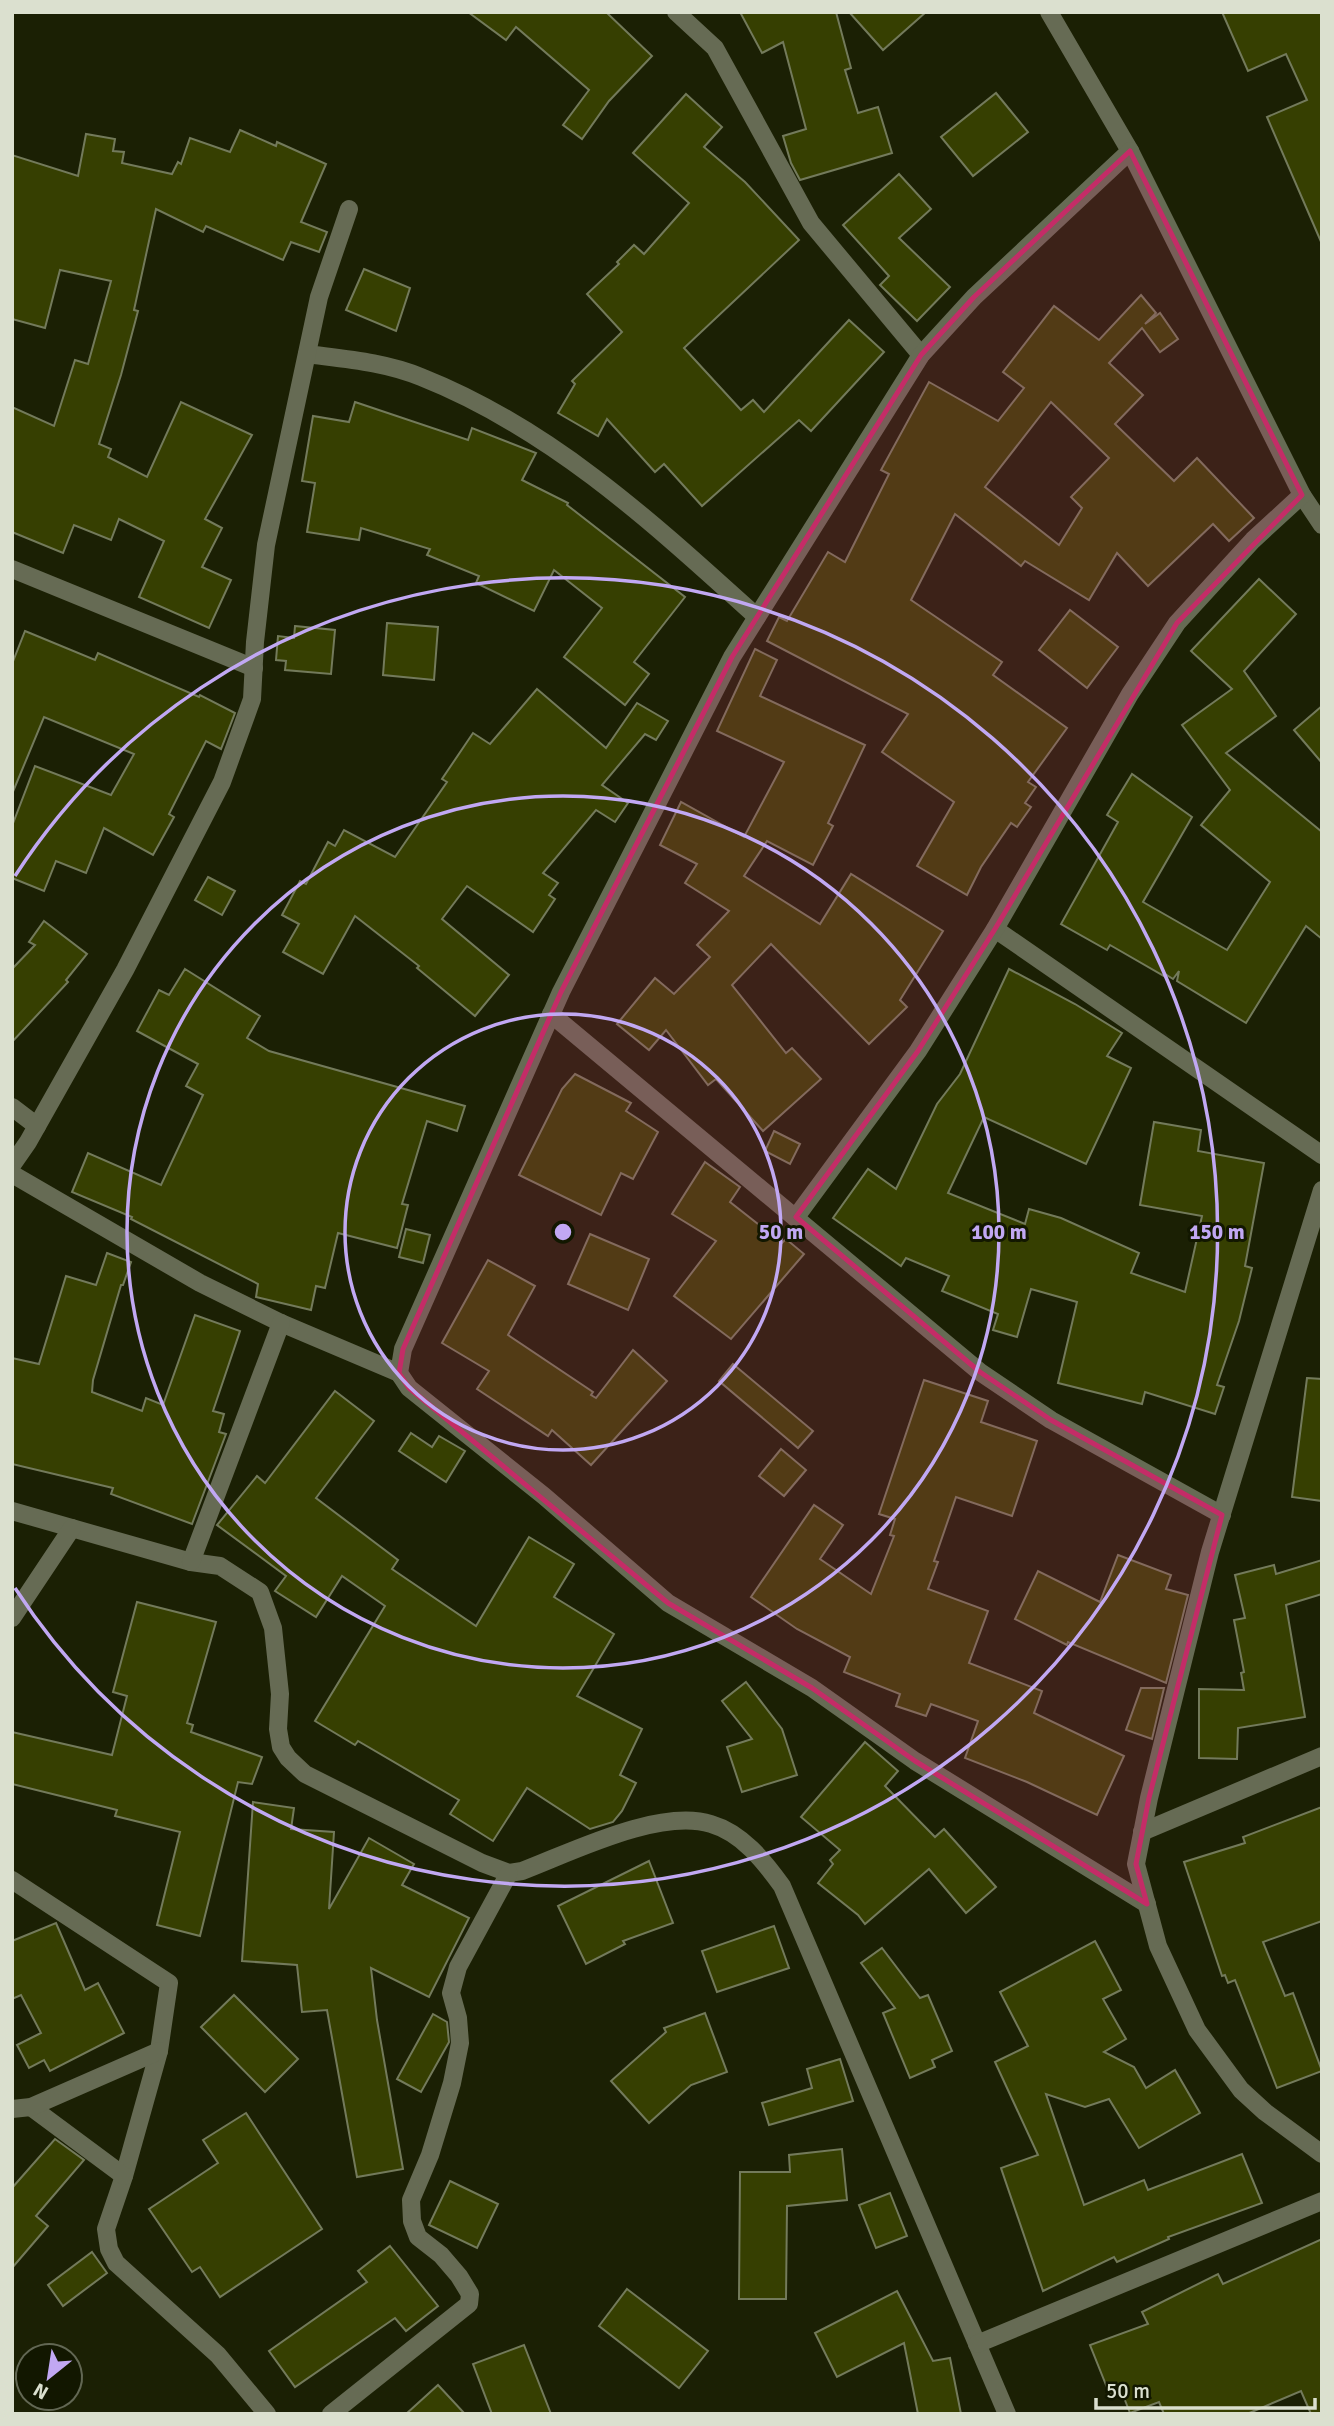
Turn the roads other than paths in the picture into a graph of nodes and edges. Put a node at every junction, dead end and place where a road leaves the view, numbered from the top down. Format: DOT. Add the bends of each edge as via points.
graph roads {
  1 [pos="676,12"];
  2 [pos="1049,12"];
  3 [pos="1130,151"];
  4 [pos="349,209"];
  5 [pos="307,354"];
  6 [pos="921,355"];
  7 [pos="1302,495"];
  8 [pos="1322,525"];
  9 [pos="12,569"];
  10 [pos="757,617"];
  11 [pos="254,668"];
  12 [pos="995,929"];
  13 [pos="551,1014"];
  14 [pos="12,1107"];
  15 [pos="37,1126"];
  16 [pos="1322,1155"];
  17 [pos="12,1165"];
  18 [pos="12,1174"];
  19 [pos="1322,1190"];
  20 [pos="796,1217"];
  21 [pos="281,1323"];
  22 [pos="399,1373"];
  23 [pos="12,1511"];
  24 [pos="1222,1515"];
  25 [pos="72,1528"];
  26 [pos="191,1562"];
  27 [pos="12,1618"];
  28 [pos="1322,1756"];
  29 [pos="1142,1832"];
  30 [pos="509,1872"];
  31 [pos="12,1880"];
  32 [pos="1147,1904"];
  33 [pos="159,2051"];
  34 [pos="31,2107"];
  35 [pos="12,2109"];
  36 [pos="1318,2146"];
  37 [pos="124,2176"];
  38 [pos="1322,2202"];
  39 [pos="977,2344"];
  40 [pos="267,2414"];
  41 [pos="331,2414"];
  42 [pos="1007,2414"];
  1 -- 6 [label="street" via="715,48 811,223"];
  2 -- 3 [label="street"];
  3 -- 6 [label="street" via="974,297"];
  3 -- 7 [label="street"];
  4 -- 5 [label="street" via="319,297"];
  5 -- 10 [label="street" via="366,361 420,376 511,420 606,485"];
  5 -- 11 [label="street" via="267,545"];
  6 -- 10 [label="street"];
  7 -- 8 [label="street"];
  7 -- 12 [label="street" via="1253,540 1177,623 1130,694"];
  9 -- 11 [label="street"];
  10 -- 13 [label="street" via="726,669"];
  11 -- 15 [label="street" via="252,699 222,782 125,970"];
  12 -- 16 [label="street"];
  12 -- 20 [label="street" via="918,1051"];
  13 -- 20 [label="street"];
  13 -- 22 [label="street" via="403,1349"];
  14 -- 15 [label="street"];
  15 -- 17 [label="street"];
  18 -- 21 [label="street" via="200,1283"];
  19 -- 24 [label="street"];
  20 -- 24 [label="street" via="980,1372 1051,1420"];
  21 -- 22 [label="street"];
  21 -- 26 [label="street"];
  22 -- 32 [label="street" via="409,1388 668,1603 812,1688 915,1760"];
  23 -- 25 [label="street"];
  24 -- 29 [label="street"];
  25 -- 26 [label="street"];
  25 -- 27 [label="street"];
  26 -- 30 [label="street" via="220,1566 260,1592 274,1628 278,1729 288,1758 305,1774 482,1863"];
  28 -- 29 [label="street"];
  29 -- 32 [label="street" via="1136,1864"];
  30 -- 39 [label="street" via="622,1832 679,1819 712,1824 746,1843 765,1862 782,1886"];
  30 -- 41 [label="street" via="454,1980 451,1993 460,2043 430,2155 411,2200 418,2237 459,2276 470,2294 469,2304"];
  31 -- 33 [label="street" via="169,1983"];
  32 -- 36 [label="street" via="1158,1946 1197,2030 1241,2090 1265,2112"];
  33 -- 34 [label="street"];
  33 -- 37 [label="street"];
  34 -- 35 [label="street"];
  34 -- 37 [label="street"];
  37 -- 40 [label="street" via="106,2230 116,2263 218,2355"];
  38 -- 39 [label="street"];
  39 -- 42 [label="street"];
}
